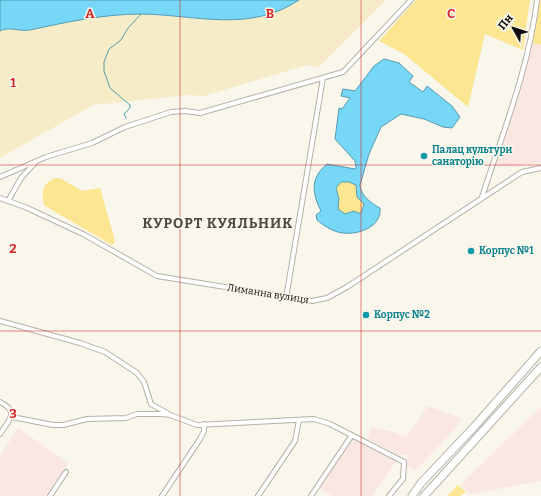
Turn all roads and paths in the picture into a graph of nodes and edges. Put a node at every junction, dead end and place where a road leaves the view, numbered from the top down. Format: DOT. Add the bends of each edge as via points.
graph roads {
  1 [pos="411,0"];
  2 [pos="537,0"];
  3 [pos="323,78"];
  4 [pos="35,163"];
  5 [pos="541,168"];
  6 [pos="0,177"];
  7 [pos="0,198"];
  8 [pos="482,198"];
  9 [pos="8,201"];
  10 [pos="286,298"];
  11 [pos="0,321"];
  12 [pos="541,350"];
  13 [pos="541,367"];
  14 [pos="0,402"];
  15 [pos="150,404"];
  16 [pos="147,413"];
  17 [pos="170,415"];
  18 [pos="12,417"];
  19 [pos="299,420"];
  20 [pos="200,423"];
  21 [pos="0,434"];
  22 [pos="352,435"];
  23 [pos="66,472"];
  24 [pos="50,496"];
  25 [pos="162,496"];
  26 [pos="258,496"];
  27 [pos="311,496"];
  28 [pos="389,496"];
  29 [pos="412,496"];
  30 [pos="424,496"];
  1 -- 3 [label="street" via="343,72"];
  2 -- 8 [label="street" via="533,33 523,72"];
  3 -- 4 [label="street" via="200,113 171,112 125,127"];
  3 -- 10 [label="street"];
  4 -- 6 [label="street"];
  4 -- 9 [label="street" via="21,178"];
  5 -- 8 [label="street, Лиманна вулиця" via="522,172"];
  7 -- 9 [label="street, Лиманна вулиця"];
  8 -- 10 [label="street, Лиманна вулиця" via="337,293 312,301"];
  9 -- 10 [label="street, Лиманна вулиця" via="83,234 157,276"];
  11 -- 15 [label="street" via="105,352 137,373 144,382"];
  12 -- 29 [label="highway"];
  13 -- 30 [label="highway"];
  14 -- 18 [label="street" via="8,406"];
  15 -- 16 [label="street"];
  15 -- 17 [label="street"];
  16 -- 17 [label="street"];
  16 -- 18 [label="street" via="126,418 87,419 63,425"];
  17 -- 20 [label="street"];
  18 -- 21 [label="street"];
  19 -- 20 [label="street"];
  19 -- 22 [label="street" via="314,419"];
  19 -- 26 [label="street" via="295,441"];
  20 -- 25 [label="street" via="204,431 200,439"];
  22 -- 27 [label="street"];
  22 -- 28 [label="street" via="404,462 403,479"];
  23 -- 24 [label="street"];
}
